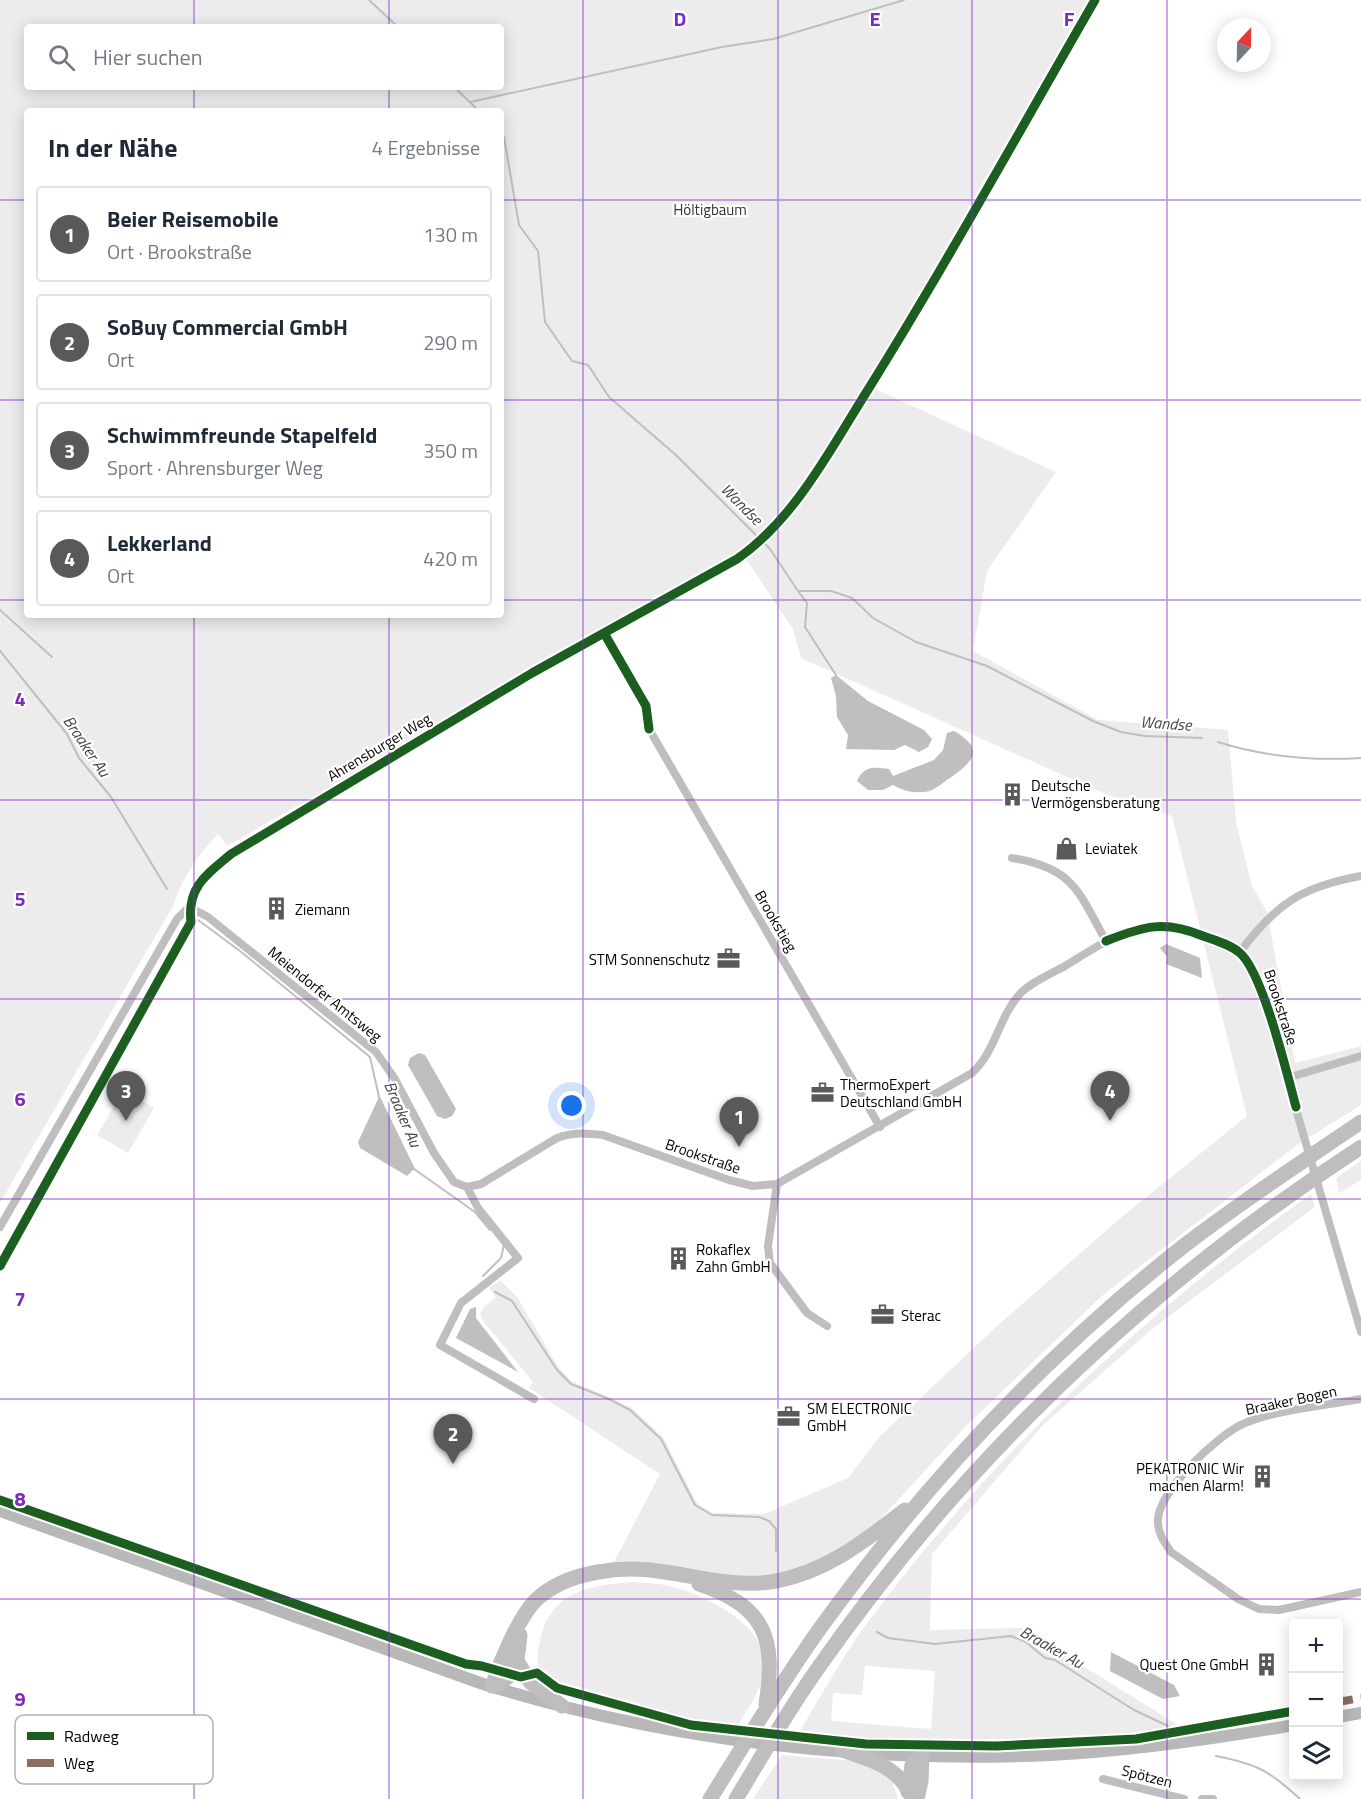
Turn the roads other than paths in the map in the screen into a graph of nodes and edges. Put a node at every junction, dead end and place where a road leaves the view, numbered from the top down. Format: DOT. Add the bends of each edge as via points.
graph roads {
  1 [pos="604,633"];
  2 [pos="649,729"];
  3 [pos="1012,858"];
  4 [pos="1361,876"];
  5 [pos="189,907"];
  6 [pos="1106,941"];
  7 [pos="1239,952"];
  8 [pos="1361,1056"];
  9 [pos="1287,1078"];
  10 [pos="1361,1122"];
  11 [pos="880,1127"];
  12 [pos="1361,1147"];
  13 [pos="777,1184"];
  14 [pos="467,1187"];
  15 [pos="0,1227"];
  16 [pos="827,1326"];
  17 [pos="1361,1332"];
  18 [pos="534,1399"];
  19 [pos="1361,1399"];
  20 [pos="927,1494"];
  21 [pos="0,1511"];
  22 [pos="662,1571"];
  23 [pos="1361,1592"];
  24 [pos="522,1623"];
  25 [pos="517,1661"];
  26 [pos="492,1686"];
  27 [pos="562,1706"];
  28 [pos="765,1709"];
  29 [pos="1361,1713"];
  30 [pos="1343,1717"];
  31 [pos="1289,1726"];
  32 [pos="842,1750"];
  33 [pos="922,1754"];
  34 [pos="1103,1779"];
  35 [pos="747,1781"];
  36 [pos="911,1796"];
  37 [pos="710,1799"];
  38 [pos="736,1799"];
  39 [pos="745,1799"];
  40 [pos="1184,1799"];
  41 [pos="1202,1799"];
  42 [pos="1213,1799"];
  1 -- 5 [label="street, Ahrensburger Weg" via="231,854 200,882"];
  2 -- 11 [label="street, Brookstieg"];
  3 -- 6 [label="street" via="1040,862 1065,875"];
  4 -- 7 [label="street" via="1303,892 1286,902 1259,926"];
  5 -- 14 [label="street, Meiendorfer Amtsweg" via="208,917 376,1052 395,1079 434,1153 454,1182"];
  5 -- 15 [label="street, Ahrensburger Weg" via="177,919"];
  6 -- 7 [label="street, Brookstraße" via="1161,925 1190,931"];
  6 -- 11 [label="street, Brookstraße" via="1020,993 1008,1010 988,1056 972,1073"];
  7 -- 9 [label="street, Brookstraße" via="1257,976"];
  8 -- 9 [label="street"];
  9 -- 17 [label="street, Brookstraße"];
  10 -- 20 [label="highway" via="1185,1245 1098,1319 1016,1397"];
  11 -- 13 [label="street, Brookstraße"];
  12 -- 35 [label="highway" via="1300,1186 1191,1269 1112,1335 1032,1411 908,1550 839,1639"];
  13 -- 14 [label="street, Brookstraße" via="753,1186 603,1135 570,1133 481,1184"];
  13 -- 16 [label="street" via="768,1246 770,1263 807,1313"];
  14 -- 18 [label="street, Meiendorfer Amtsweg" via="478,1208 518,1258 461,1303 440,1345"];
  19 -- 23 [label="street, Braaker Bogen" via="1238,1426 1171,1488 1158,1520 1163,1541 1171,1552 1252,1607 1279,1610"];
  20 -- 22 [label="highway" via="833,1561 788,1579 737,1583"];
  20 -- 28 [label="highway" via="822,1627"];
  21 -- 26 [label="main road"];
  22 -- 24 [label="highway" via="609,1570 561,1584 535,1602"];
  22 -- 28 [label="highway" via="713,1588 759,1623 767,1635 771,1661"];
  24 -- 25 [label="highway"];
  24 -- 26 [label="highway"];
  25 -- 26 [label="highway" via="510,1676"];
  25 -- 27 [label="highway" via="530,1682"];
  26 -- 27 [label="main road"];
  27 -- 32 [label="main road" via="707,1737"];
  28 -- 37 [label="highway"];
  29 -- 30 [label="main road"];
  31 -- 33 [label="main road" via="1129,1749 1053,1755"];
  32 -- 33 [label="main road"];
  32 -- 36 [label="highway" via="891,1770 900,1776"];
  33 -- 36 [label="highway" via="912,1765"];
  34 -- 40 [label="street, Spötzen"];
  35 -- 38 [label="highway"];
  35 -- 39 [label="highway"];
  41 -- 42 [label="street"];
}
